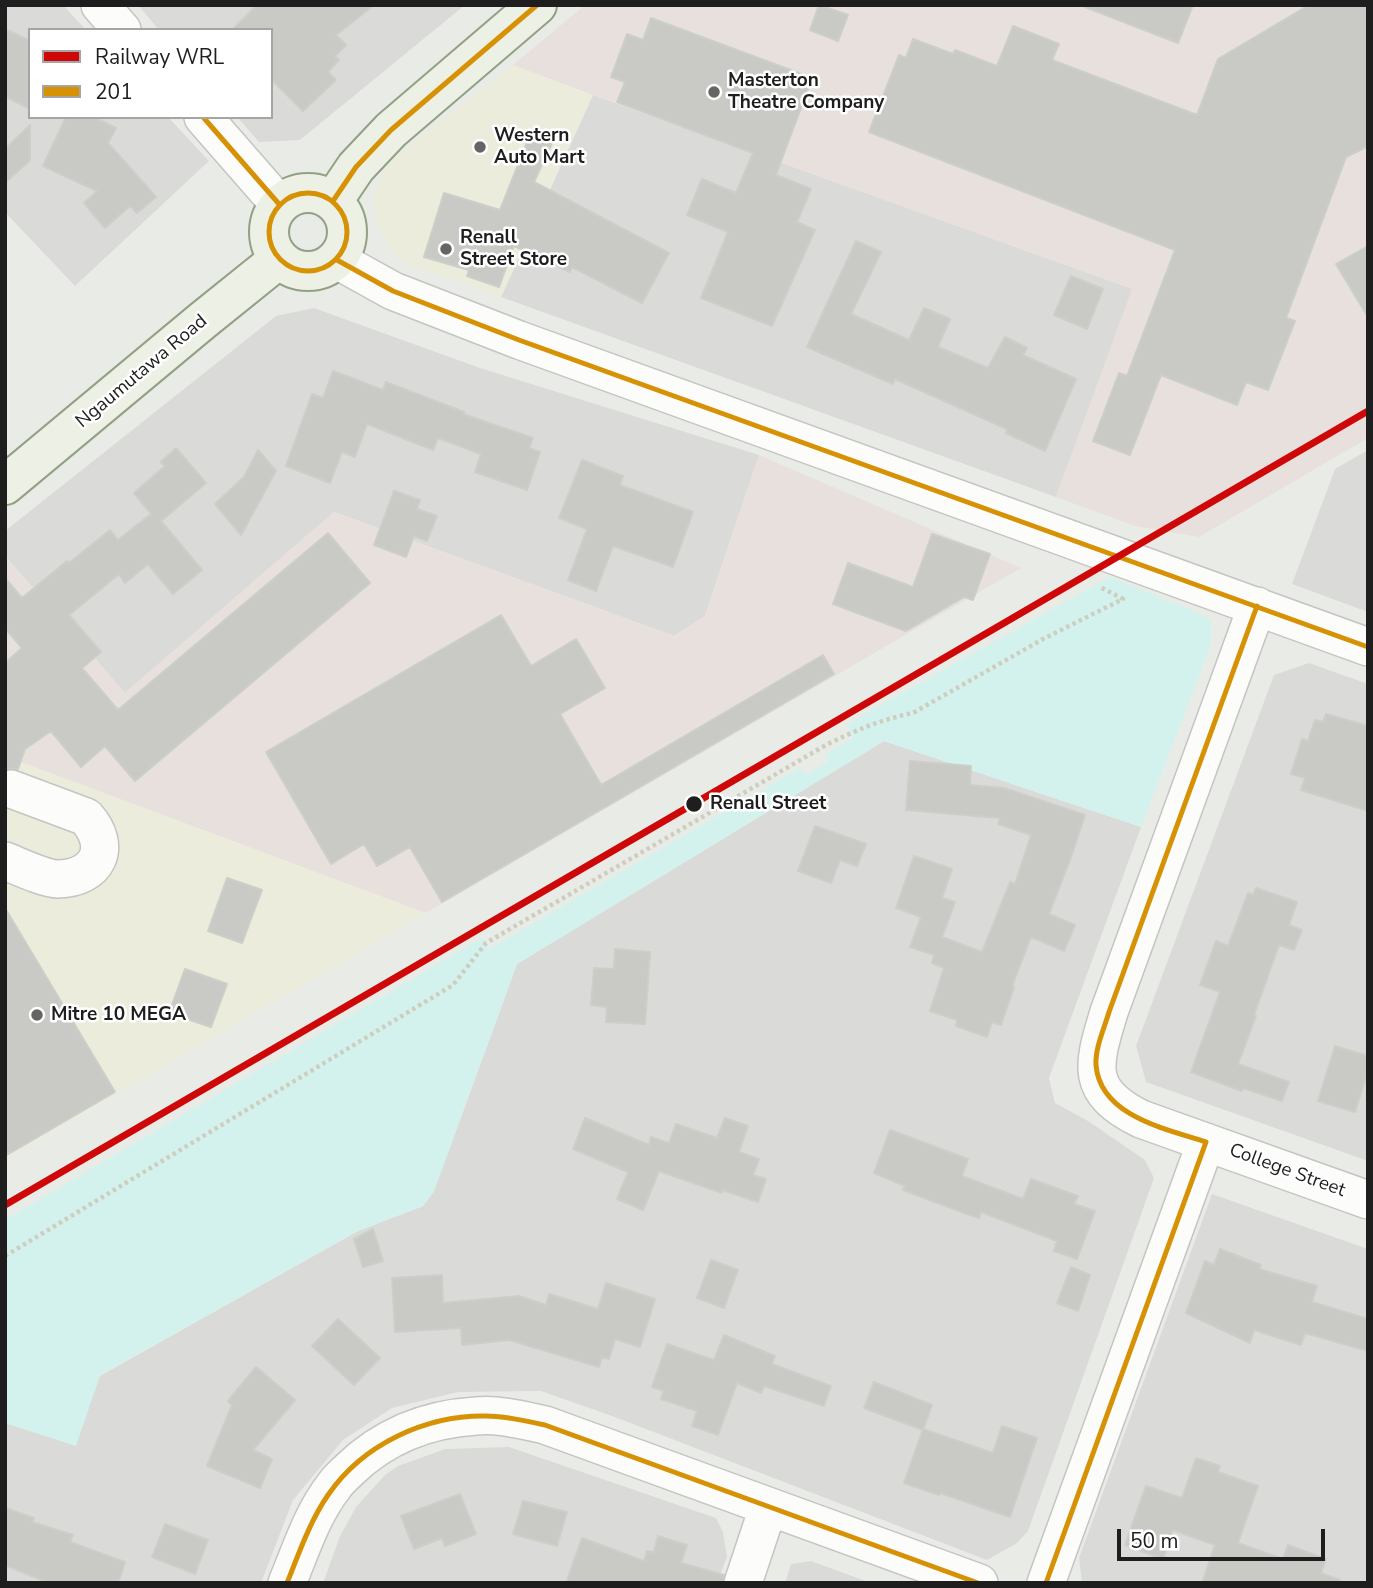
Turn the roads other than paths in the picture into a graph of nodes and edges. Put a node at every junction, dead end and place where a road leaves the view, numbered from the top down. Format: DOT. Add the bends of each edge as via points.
graph roads {
  1 [pos="100,5"];
  2 [pos="537,5"];
  3 [pos="120,28"];
  4 [pos="205,119"];
  5 [pos="333,201"];
  6 [pos="279,204"];
  7 [pos="279,260"];
  8 [pos="337,260"];
  9 [pos="5,485"];
  10 [pos="1257,606"];
  11 [pos="1368,647"];
  12 [pos="11,789"];
  13 [pos="5,861"];
  14 [pos="1206,1142"];
  15 [pos="1368,1200"];
  16 [pos="768,1508"];
  17 [pos="287,1583"];
  18 [pos="743,1583"];
  19 [pos="979,1583"];
  20 [pos="1046,1583"];
  1 -- 3 [label="street"];
  2 -- 5 [label="main road" via="391,130 356,167"];
  4 -- 6 [label="street"];
  5 -- 6 [label="main road" via="306,192"];
  5 -- 8 [label="main road" via="344,214 348,229 346,246"];
  6 -- 7 [label="main road" via="268,232"];
  7 -- 8 [label="main road" via="307,272"];
  7 -- 9 [label="main road, Ngaumutawa Road"];
  8 -- 10 [label="street" via="393,291 519,340"];
  10 -- 11 [label="street"];
  10 -- 14 [label="street, College Street" via="1109,1012 1096,1066 1107,1097 1122,1110"];
  12 -- 13 [label="street" via="86,817 100,839 98,858 80,876 55,879"];
  14 -- 15 [label="street, College Street"];
  14 -- 20 [label="street"];
  16 -- 17 [label="street" via="545,1425 477,1416 437,1421 398,1434 364,1456 334,1485 311,1524"];
  16 -- 18 [label="street"];
  16 -- 19 [label="street"];
}
